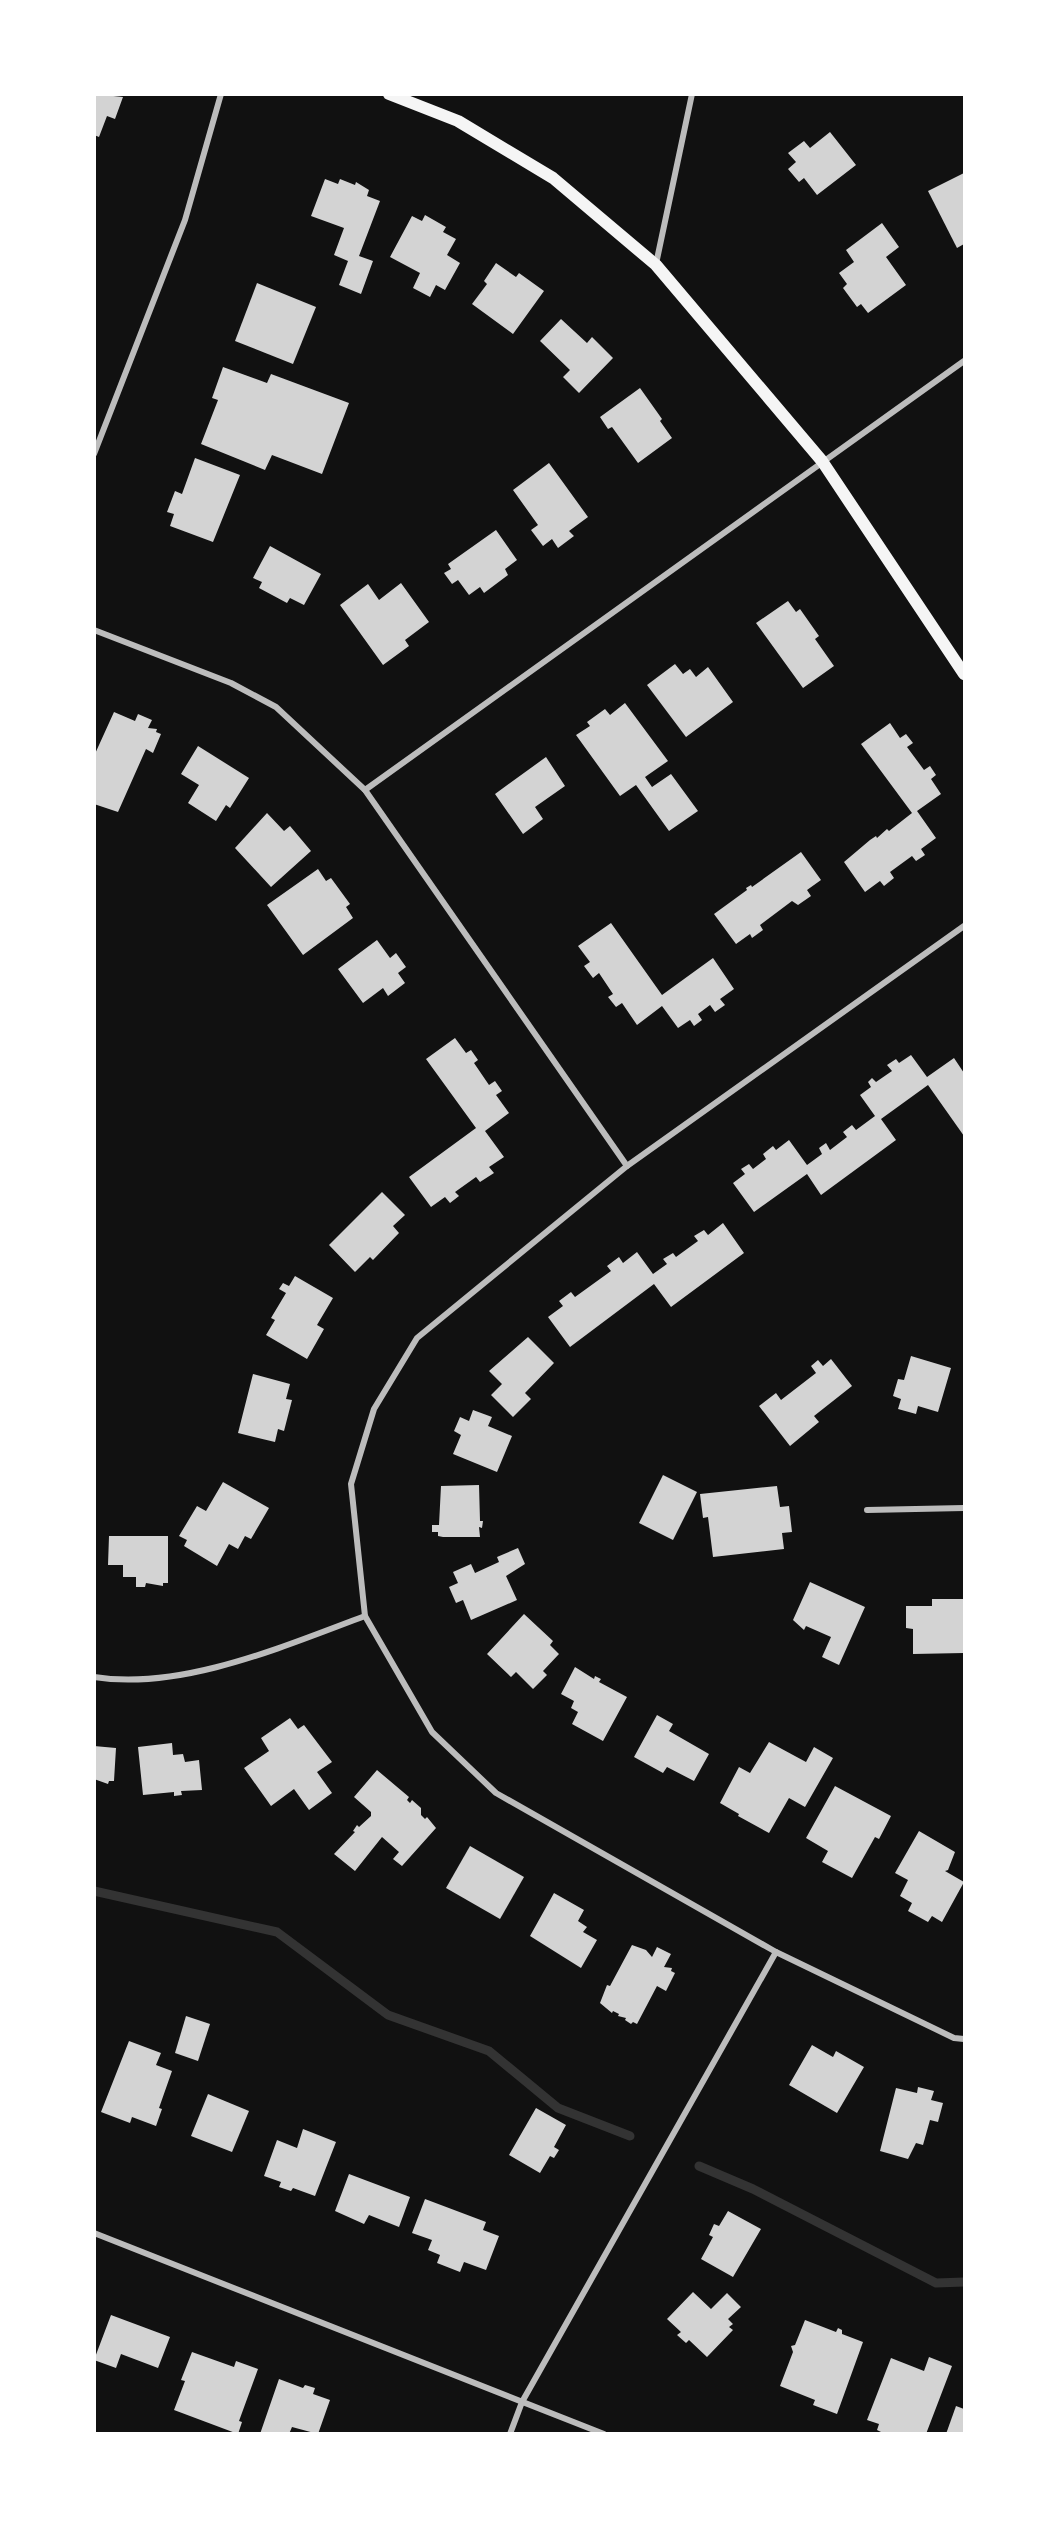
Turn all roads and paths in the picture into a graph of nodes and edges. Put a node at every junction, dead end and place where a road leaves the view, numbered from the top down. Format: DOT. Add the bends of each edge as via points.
graph roads {
  1 [pos="221,94"];
  2 [pos="389,94"];
  3 [pos="692,94"];
  4 [pos="656,265"];
  5 [pos="964,361"];
  6 [pos="94,454"];
  7 [pos="822,461"];
  8 [pos="94,630"];
  9 [pos="964,674"];
  10 [pos="365,790"];
  11 [pos="962,928"];
  12 [pos="964,938"];
  13 [pos="627,1166"];
  14 [pos="964,1508"];
  15 [pos="867,1510"];
  16 [pos="364,1617"];
  17 [pos="94,1677"];
  18 [pos="776,1952"];
  19 [pos="964,2039"];
  20 [pos="94,2233"];
  21 [pos="522,2402"];
  22 [pos="510,2433"];
  23 [pos="604,2433"];
  1 -- 6 [label="street" via="185,220"];
  2 -- 4 [label="main road" via="458,121 553,178"];
  3 -- 4 [label="street"];
  4 -- 7 [label="main road"];
  5 -- 7 [label="street"];
  7 -- 9 [label="main road"];
  7 -- 10 [label="street"];
  8 -- 10 [label="street" via="231,683 276,707"];
  10 -- 13 [label="street"];
  11 -- 12 [label="street"];
  11 -- 13 [label="street"];
  13 -- 16 [label="street" via="417,1338 374,1409 351,1484"];
  14 -- 15 [label="street"];
  16 -- 17 [label="street" via="227,1666 123,1682"];
  16 -- 18 [label="street" via="432,1732 496,1793"];
  18 -- 19 [label="street" via="954,2038"];
  18 -- 21 [label="street"];
  20 -- 21 [label="street"];
  21 -- 22 [label="street"];
  21 -- 23 [label="street"];
}
